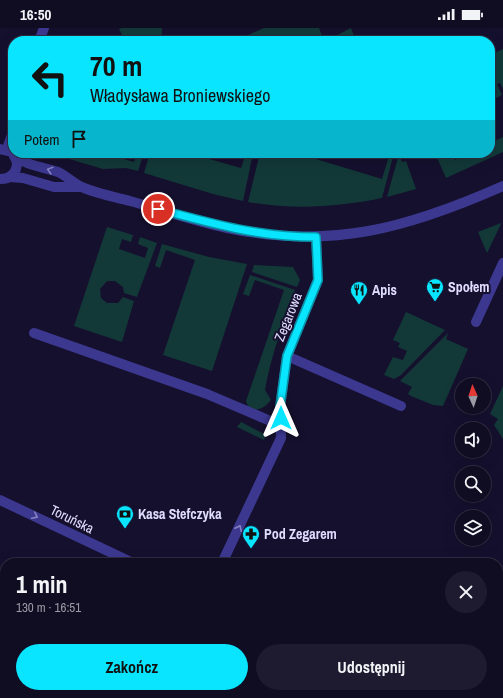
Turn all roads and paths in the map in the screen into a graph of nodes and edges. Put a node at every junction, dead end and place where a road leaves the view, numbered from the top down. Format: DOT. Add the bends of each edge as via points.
graph roads {
  1 [pos="15,158"];
  2 [pos="18,158"];
  3 [pos="5,178"];
  4 [pos="503,186"];
  5 [pos="83,187"];
  6 [pos="316,237"];
  7 [pos="503,263"];
  8 [pos="476,322"];
  9 [pos="34,333"];
  10 [pos="287,356"];
  11 [pos="401,406"];
  12 [pos="282,426"];
  13 [pos="0,500"];
  14 [pos="122,558"];
  15 [pos="224,558"];
  1 -- 3 [label="street" via="17,168"];
  5 -- 2 [label="street, one-way" via="58,173"];
  3 -- 5 [label="street" via="23,178 54,187"];
  4 -- 6 [label="street" via="418,220 351,234"];
  5 -- 6 [label="street" via="226,228 262,234"];
  6 -- 10 [label="street, Zegarowa" via="318,280"];
  7 -- 8 [label="street"];
  9 -- 12 [label="street" via="207,394"];
  10 -- 11 [label="street"];
  10 -- 12 [label="street, Zegarowa" via="280,407"];
  15 -- 12 [label="street, Zegarowa, one-way" via="281,438"];
  13 -- 14 [label="street, Toruńska, one-way"];
}
